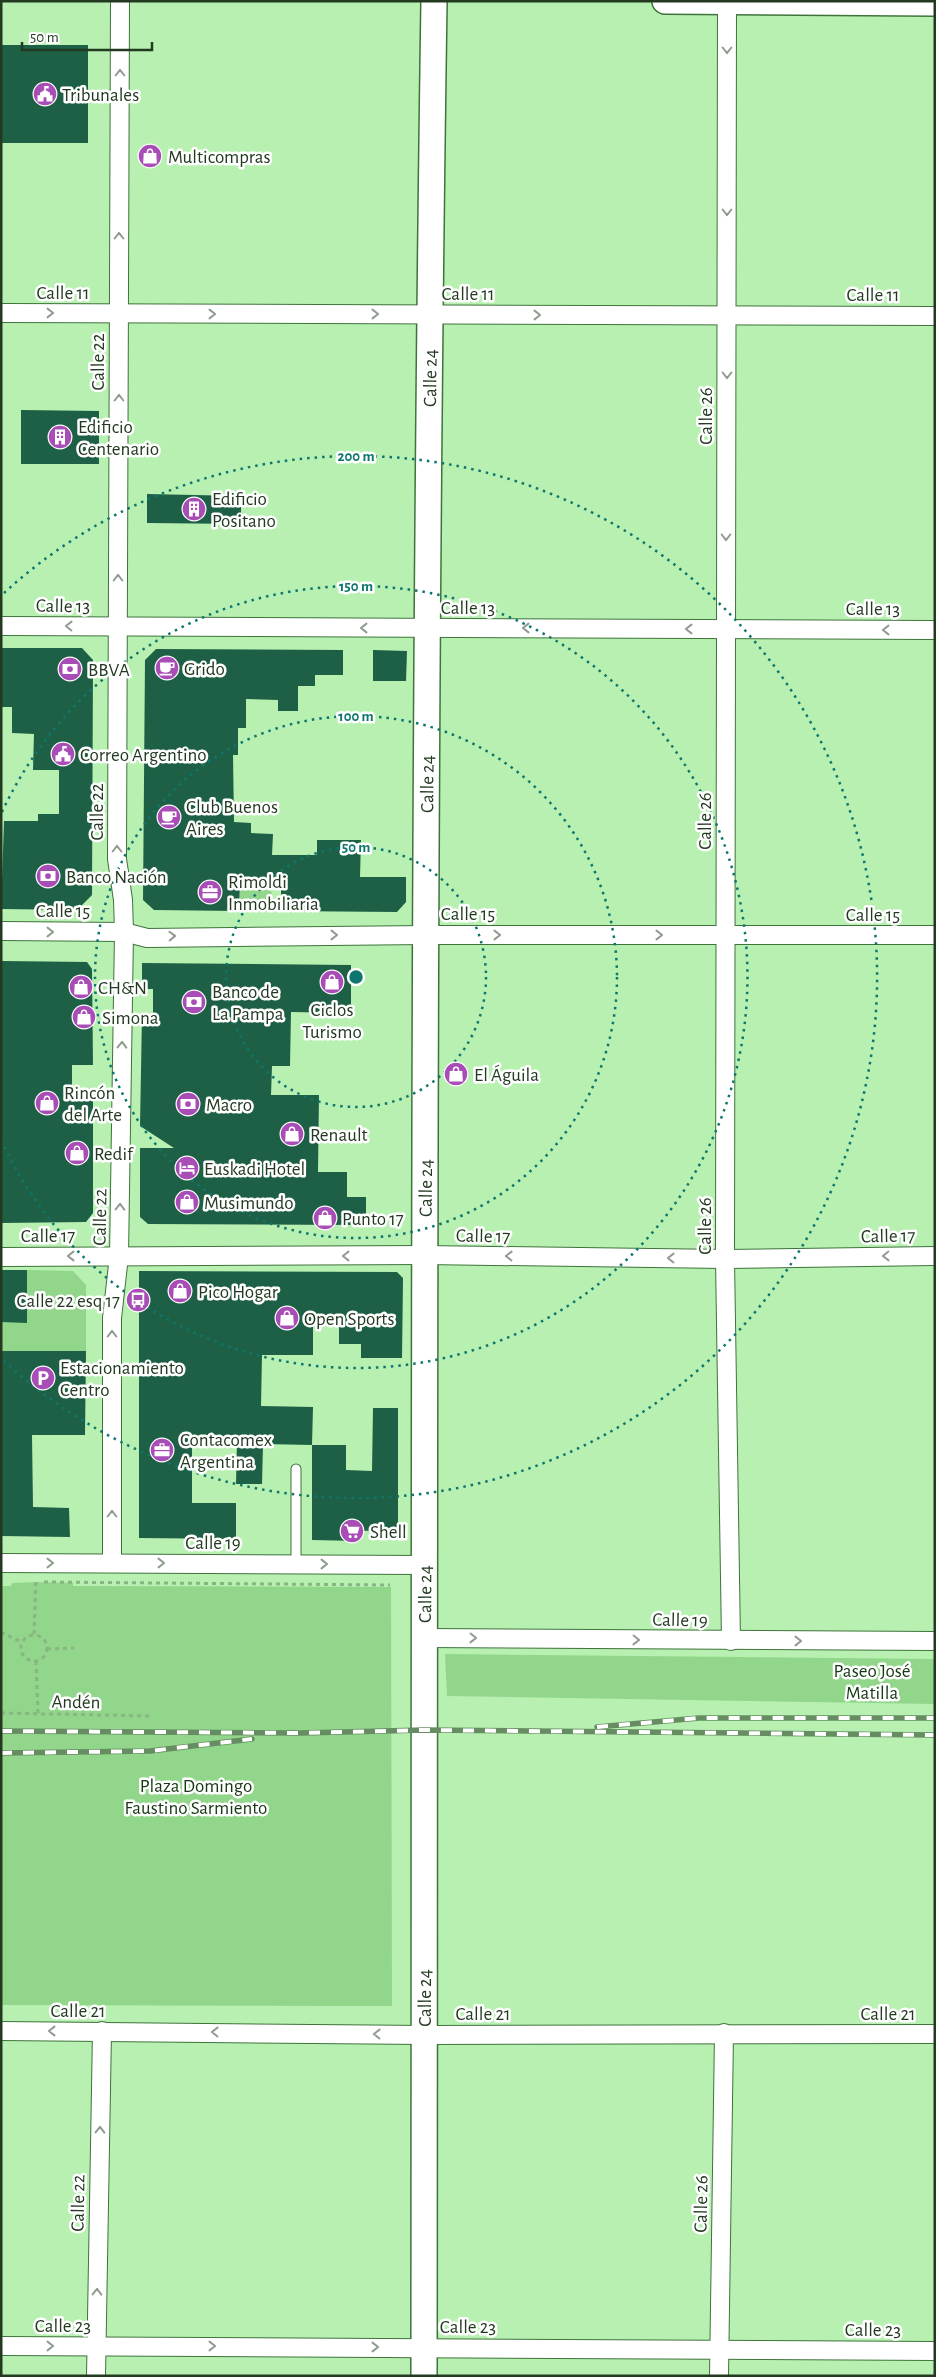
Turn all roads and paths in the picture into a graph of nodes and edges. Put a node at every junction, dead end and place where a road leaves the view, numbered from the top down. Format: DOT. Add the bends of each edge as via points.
graph roads {
  1 [pos="120,1"];
  2 [pos="434,1"];
  3 [pos="665,1"];
  4 [pos="727,2"];
  5 [pos="935,3"];
  6 [pos="1,313"];
  7 [pos="119,313"];
  8 [pos="429,314"];
  9 [pos="727,315"];
  10 [pos="935,316"];
  11 [pos="1,626"];
  12 [pos="118,627"];
  13 [pos="428,628"];
  14 [pos="726,629"];
  15 [pos="935,630"];
  16 [pos="1,931"];
  17 [pos="124,932"];
  18 [pos="426,934"];
  19 [pos="725,935"];
  20 [pos="935,935"];
  21 [pos="119,1256"];
  22 [pos="425,1256"];
  23 [pos="935,1256"];
  24 [pos="1,1257"];
  25 [pos="725,1259"];
  26 [pos="296,1469"];
  27 [pos="112,1562"];
  28 [pos="1,1563"];
  29 [pos="36,1563"];
  30 [pos="296,1564"];
  31 [pos="424,1565"];
  32 [pos="27,1582"];
  33 [pos="36,1582"];
  34 [pos="390,1586"];
  35 [pos="1,1632"];
  36 [pos="34,1634"];
  37 [pos="424,1638"];
  38 [pos="731,1641"];
  39 [pos="935,1641"];
  40 [pos="21,1642"];
  41 [pos="74,1648"];
  42 [pos="48,1649"];
  43 [pos="36,1661"];
  44 [pos="1,1713"];
  45 [pos="38,1714"];
  46 [pos="151,1716"];
  47 [pos="1,2031"];
  48 [pos="102,2031"];
  49 [pos="724,2033"];
  50 [pos="935,2034"];
  51 [pos="426,2035"];
  52 [pos="1,2346"];
  53 [pos="96,2346"];
  54 [pos="424,2347"];
  55 [pos="720,2349"];
  56 [pos="935,2351"];
  57 [pos="96,2376"];
  58 [pos="424,2376"];
  59 [pos="719,2376"];
  7 -- 1 [label="street, Calle 22, one-way"];
  2 -- 8 [label="street, Calle 24"];
  3 -- 4 [label="street"];
  4 -- 5 [label="street"];
  4 -- 9 [label="street, Calle 26, one-way"];
  6 -- 7 [label="street, Calle 11, one-way"];
  7 -- 8 [label="street, Calle 11, one-way"];
  12 -- 7 [label="street, Calle 22, one-way"];
  8 -- 9 [label="street, Calle 11, one-way"];
  8 -- 13 [label="street, Calle 24"];
  9 -- 10 [label="street, Calle 11"];
  9 -- 14 [label="street, Calle 26, one-way"];
  12 -- 11 [label="street, Calle 13, one-way"];
  13 -- 12 [label="street, Calle 13, one-way"];
  17 -- 12 [label="street, Calle 22, one-way" via="117,859"];
  14 -- 13 [label="street, Calle 13, one-way"];
  13 -- 18 [label="street, Calle 24"];
  15 -- 14 [label="street, Calle 13, one-way"];
  14 -- 19 [label="street, Calle 26"];
  16 -- 17 [label="street, Calle 15, one-way"];
  17 -- 18 [label="street, Calle 15, one-way" via="147,938"];
  21 -- 17 [label="street, Calle 22, one-way"];
  18 -- 19 [label="street, Calle 15, one-way"];
  18 -- 22 [label="street, Calle 24"];
  19 -- 20 [label="street, Calle 15"];
  19 -- 25 [label="street, Calle 26"];
  22 -- 21 [label="street, Calle 17, one-way"];
  21 -- 24 [label="street, Calle 17, one-way"];
  27 -- 21 [label="street, Calle 22, one-way" via="112,1318"];
  25 -- 22 [label="street, Calle 17, one-way"];
  22 -- 31 [label="street, Calle 24"];
  23 -- 25 [label="street, Calle 17, one-way"];
  25 -- 38 [label="street, Calle 26"];
  26 -- 30 [label="lane"];
  29 -- 27 [label="street, Calle 19, one-way"];
  27 -- 30 [label="street, Calle 19, one-way"];
  28 -- 29 [label="street, Calle 19"];
  29 -- 33 [label="path"];
  30 -- 31 [label="street, Calle 19, one-way"];
  31 -- 37 [label="street, Calle 24"];
  32 -- 33 [label="path"];
  33 -- 34 [label="path"];
  33 -- 36 [label="path"];
  35 -- 40 [label="path"];
  36 -- 40 [label="path"];
  36 -- 42 [label="path"];
  37 -- 38 [label="street, Calle 19, one-way"];
  37 -- 51 [label="street, Calle 24"];
  38 -- 39 [label="street, Calle 19, one-way"];
  40 -- 43 [label="path" via="23,1652"];
  41 -- 42 [label="path"];
  42 -- 43 [label="path" via="45,1657"];
  43 -- 45 [label="path"];
  44 -- 45 [label="path, Andén"];
  45 -- 46 [label="path, Andén"];
  48 -- 47 [label="street, Calle 21, one-way"];
  51 -- 48 [label="street, Calle 21, one-way"];
  53 -- 48 [label="street, Calle 22, one-way"];
  49 -- 50 [label="street, Calle 21"];
  49 -- 51 [label="street, Calle 21"];
  49 -- 55 [label="street, Calle 26"];
  51 -- 54 [label="street, Calle 24"];
  52 -- 53 [label="street, Calle 23, one-way"];
  53 -- 54 [label="street, Calle 23, one-way"];
  53 -- 57 [label="street, Calle 22"];
  54 -- 55 [label="street, Calle 23"];
  54 -- 58 [label="street, Calle 24"];
  55 -- 56 [label="street, Calle 23"];
  55 -- 59 [label="street, Calle 26"];
}
